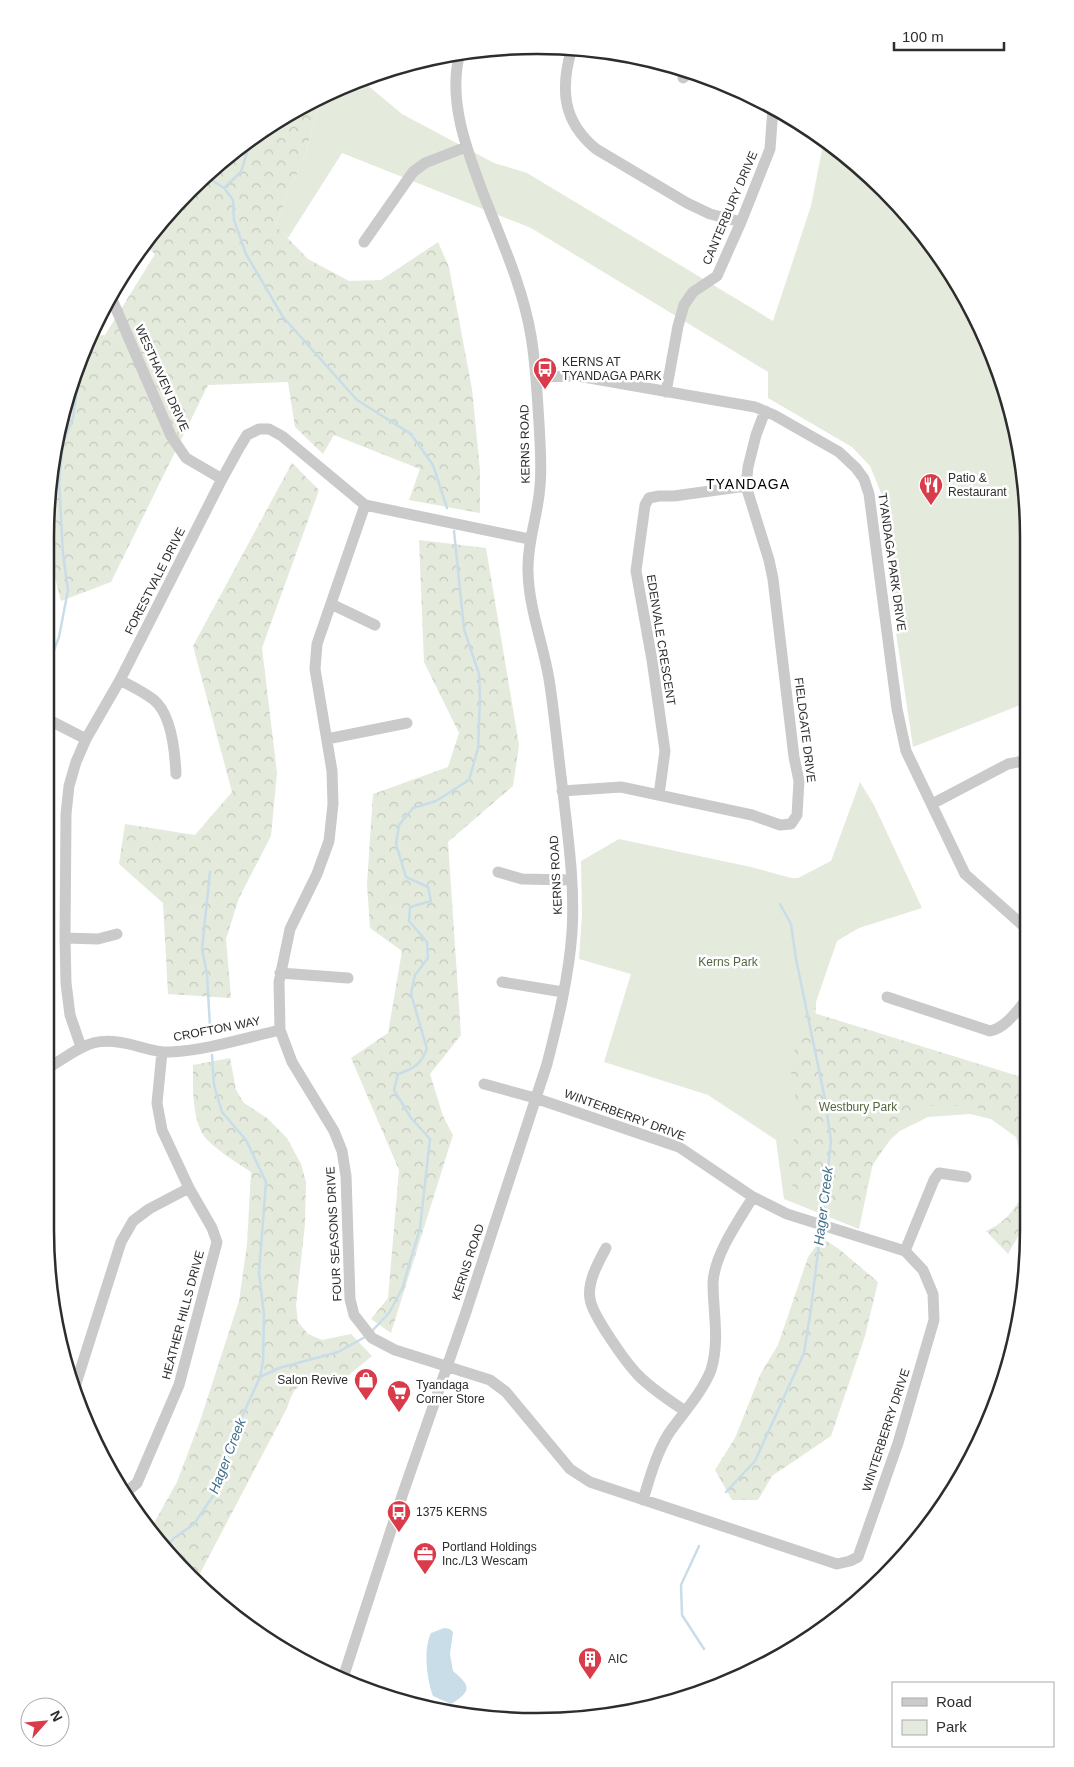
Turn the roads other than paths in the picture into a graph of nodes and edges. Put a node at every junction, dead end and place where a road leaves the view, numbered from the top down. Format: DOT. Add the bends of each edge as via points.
graph roads {
  1 [pos="570,55"];
  2 [pos="458,61"];
  3 [pos="773,115"];
  4 [pos="466,147"];
  5 [pos="741,222"];
  6 [pos="364,242"];
  7 [pos="114,304"];
  8 [pos="536,377"];
  9 [pos="666,392"];
  10 [pos="765,411"];
  11 [pos="222,479"];
  12 [pos="746,486"];
  13 [pos="365,505"];
  14 [pos="530,538"];
  15 [pos="331,604"];
  16 [pos="375,625"];
  17 [pos="120,680"];
  18 [pos="54,722"];
  19 [pos="407,722"];
  20 [pos="86,738"];
  21 [pos="327,739"];
  22 [pos="1020,762"];
  23 [pos="176,774"];
  24 [pos="562,791"];
  25 [pos="659,795"];
  26 [pos="932,804"];
  27 [pos="498,872"];
  28 [pos="571,880"];
  29 [pos="1020,923"];
  30 [pos="116,934"];
  31 [pos="65,938"];
  32 [pos="280,973"];
  33 [pos="348,978"];
  34 [pos="502,982"];
  35 [pos="563,992"];
  36 [pos="887,998"];
  37 [pos="1020,1007"];
  38 [pos="280,1030"];
  39 [pos="81,1047"];
  40 [pos="162,1052"];
  41 [pos="54,1064"];
  42 [pos="484,1084"];
  43 [pos="535,1098"];
  44 [pos="966,1177"];
  45 [pos="189,1188"];
  46 [pos="753,1197"];
  47 [pos="606,1248"];
  48 [pos="905,1251"];
  49 [pos="448,1366"];
  50 [pos="77,1379"];
  51 [pos="685,1411"];
  52 [pos="129,1489"];
  53 [pos="643,1500"];
  54 [pos="345,1673"];
  1 -- 5 [label="street" via="565,70 566,105 583,138 687,203 710,214"];
  2 -- 4 [label="street, KERNS ROAD" via="459,112"];
  3 -- 5 [label="street, CANTERBURY DRIVE" via="770,149"];
  4 -- 6 [label="street" via="425,163 413,172"];
  4 -- 8 [label="street, KERNS ROAD" via="524,305"];
  5 -- 9 [label="street, CANTERBURY DRIVE" via="717,276 692,292 684,304"];
  7 -- 11 [label="street, WESTHAVEN DRIVE" via="171,436 186,458"];
  8 -- 9 [label="street, TYANDAGA PARK DRIVE" via="578,376"];
  8 -- 14 [label="street, KERNS ROAD" via="540,486"];
  9 -- 10 [label="street, TYANDAGA PARK DRIVE" via="742,404"];
  10 -- 12 [label="street, FIELDGATE DRIVE" via="756,435"];
  10 -- 26 [label="street, TYANDAGA PARK DRIVE" via="839,452 864,480 875,533 902,735 906,751"];
  11 -- 13 [label="street, FORESTVALE DRIVE" via="247,436 269,429 282,436"];
  11 -- 17 [label="street, FORESTVALE DRIVE"];
  12 -- 25 [label="street, EDENVALE CRESCENT" via="659,496 649,498 645,505 636,571 665,751"];
  12 -- 25 [label="street, FIELDGATE DRIVE" via="773,578 799,780 797,815 791,824 780,825 752,815"];
  13 -- 14 [label="street, FORESTVALE DRIVE"];
  13 -- 15 [label="street, FOUR SEASONS DRIVE"];
  14 -- 24 [label="street, KERNS ROAD" via="530,596 549,677"];
  15 -- 16 [label="street"];
  15 -- 21 [label="street, FOUR SEASONS DRIVE" via="317,644 315,669"];
  17 -- 20 [label="street, FORESTVALE DRIVE"];
  17 -- 23 [label="street" via="155,701 166,717"];
  18 -- 20 [label="street"];
  19 -- 21 [label="street"];
  20 -- 31 [label="street, FORESTVALE DRIVE" via="69,786 66,814"];
  21 -- 32 [label="street, FOUR SEASONS DRIVE" via="333,804 329,841 290,929"];
  22 -- 26 [label="street" via="1008,764"];
  24 -- 25 [label="street, FIELDGATE DRIVE" via="621,787"];
  24 -- 28 [label="street, KERNS ROAD"];
  26 -- 29 [label="street, TYANDAGA PARK DRIVE" via="968,878"];
  27 -- 28 [label="street" via="522,879"];
  28 -- 35 [label="street, KERNS ROAD" via="572,932"];
  30 -- 31 [label="street" via="98,940"];
  31 -- 39 [label="street, FORESTVALE DRIVE" via="70,1015"];
  32 -- 33 [label="street"];
  32 -- 38 [label="street, FOUR SEASONS DRIVE"];
  34 -- 35 [label="street"];
  35 -- 43 [label="street, KERNS ROAD" via="547,1064"];
  36 -- 37 [label="street" via="990,1031 998,1029"];
  38 -- 40 [label="street, CROFTON WAY" via="205,1047"];
  38 -- 49 [label="street, FOUR SEASONS DRIVE" via="292,1062 334,1131 342,1151 346,1176 350,1299 354,1315 372,1338 395,1350"];
  39 -- 40 [label="street, CROFTON WAY" via="95,1041 118,1041"];
  39 -- 41 [label="street, CROFTON WAY"];
  40 -- 45 [label="street, HEATHER HILLS DRIVE" via="158,1103 162,1130"];
  42 -- 43 [label="street, WINTERBERRY DRIVE"];
  43 -- 46 [label="street, WINTERBERRY DRIVE" via="679,1147"];
  43 -- 49 [label="street, KERNS ROAD"];
  44 -- 48 [label="street" via="938,1173"];
  45 -- 50 [label="street" via="149,1208 133,1221 121,1242"];
  45 -- 52 [label="street, HEATHER HILLS DRIVE" via="217,1242 179,1385 137,1483"];
  46 -- 48 [label="street, WINTERBERRY DRIVE" via="787,1214"];
  46 -- 51 [label="street" via="720,1257 713,1281 714,1353 701,1390"];
  47 -- 51 [label="street" via="592,1281 589,1297 593,1311 638,1375"];
  48 -- 53 [label="street, WINTERBERRY DRIVE" via="923,1270 933,1294 934,1320 898,1443 858,1557 837,1564"];
  49 -- 53 [label="street, WINTERBERRY DRIVE" via="490,1380 506,1392 570,1469 590,1482"];
  49 -- 54 [label="street, KERNS ROAD"];
  51 -- 53 [label="street" via="656,1457"];
}
